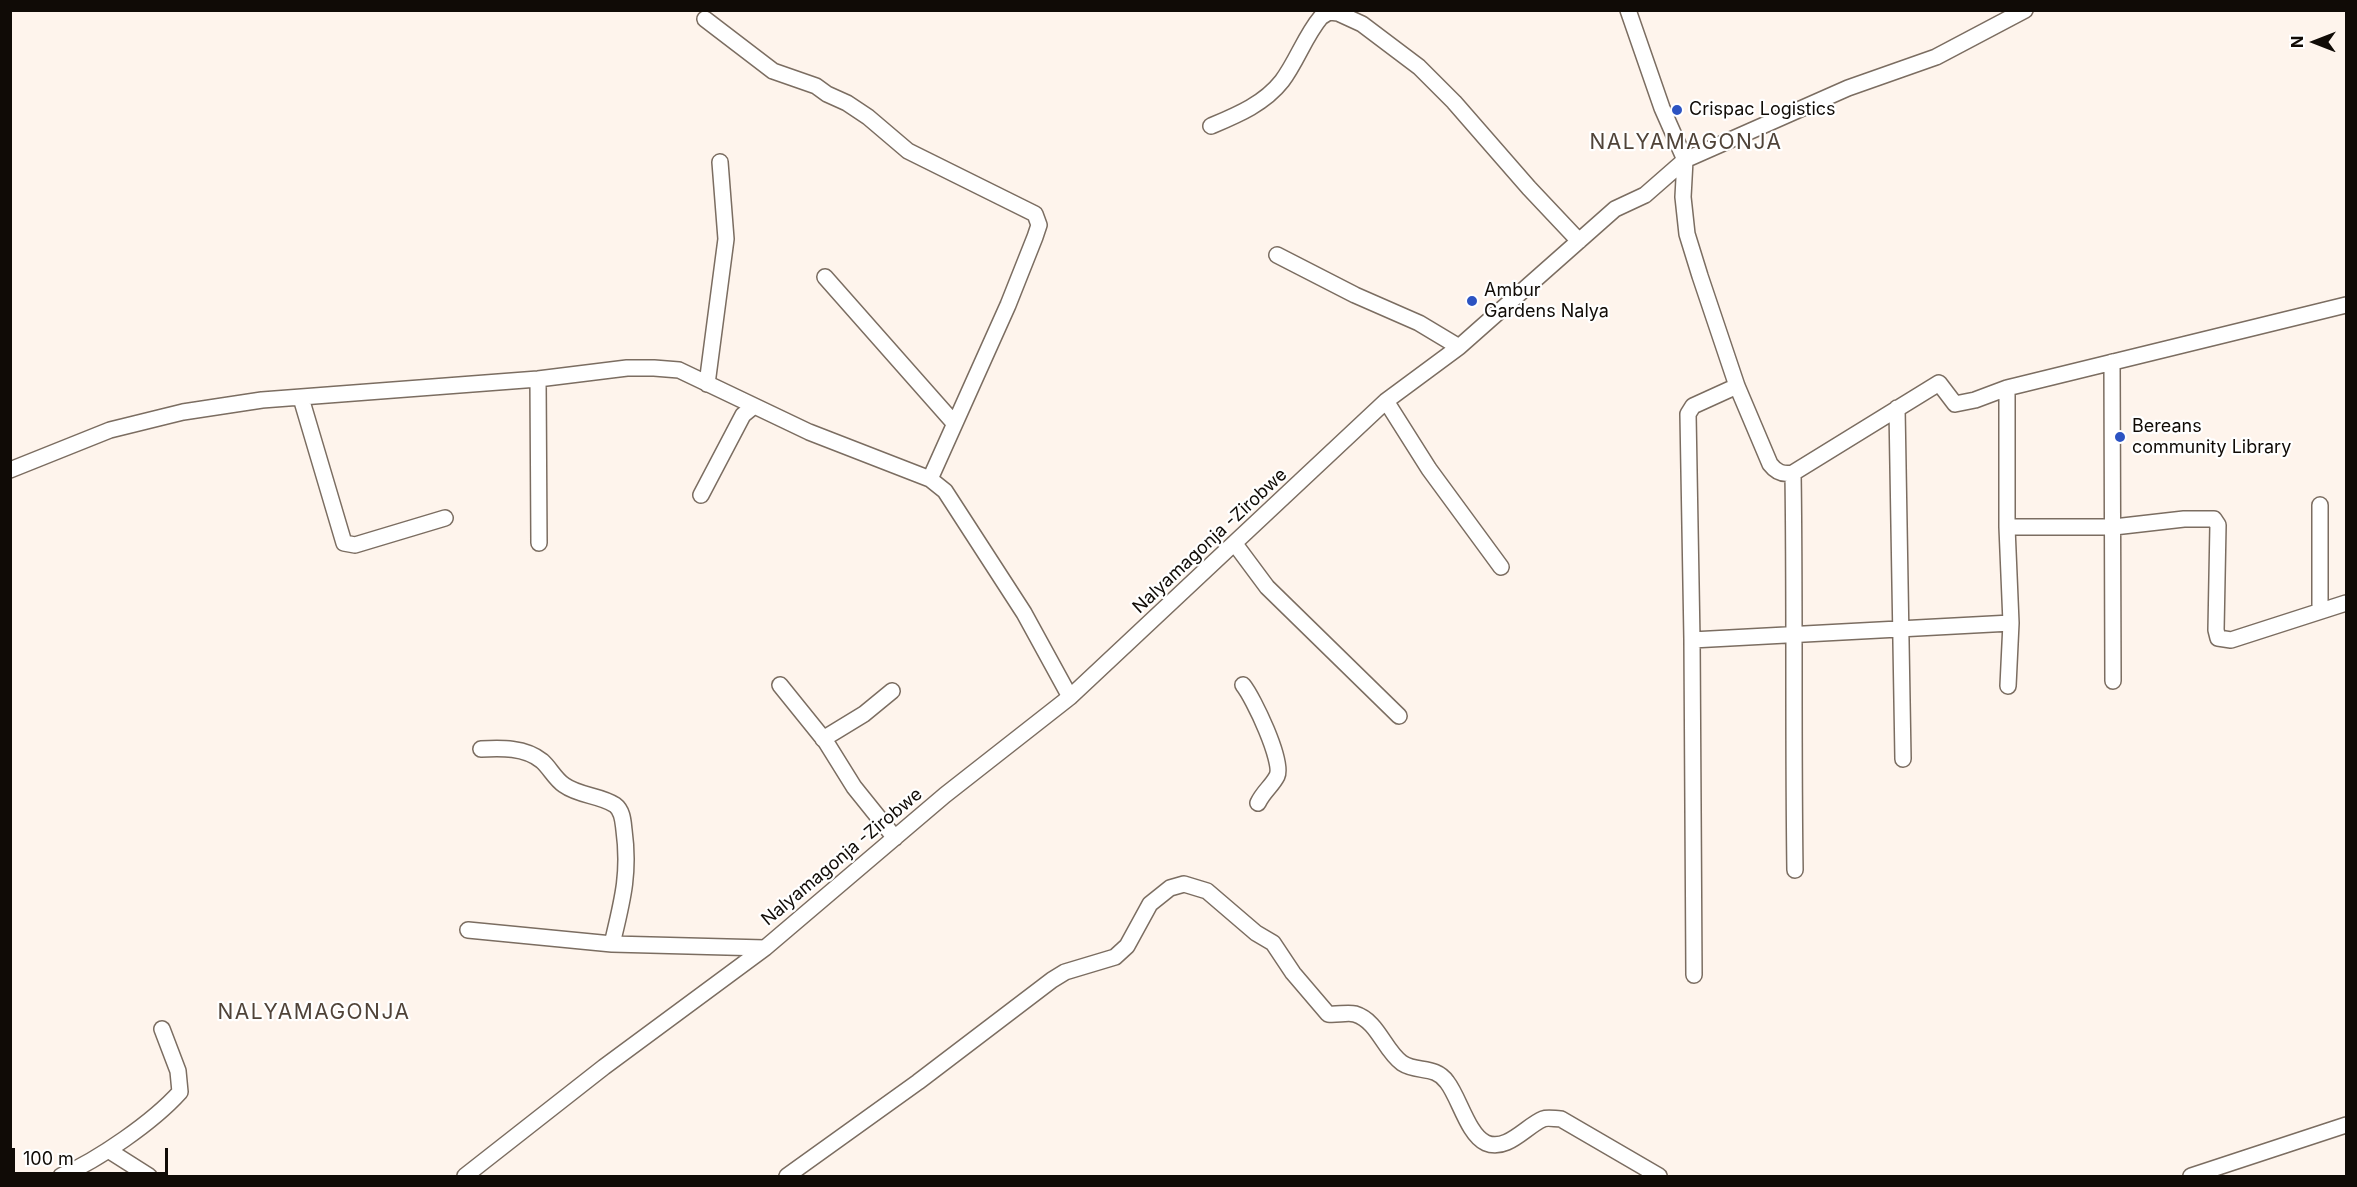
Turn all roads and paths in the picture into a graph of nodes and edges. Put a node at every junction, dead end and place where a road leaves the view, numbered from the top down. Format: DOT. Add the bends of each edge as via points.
graph roads {
  1 [pos="1628,10"];
  2 [pos="2025,10"];
  3 [pos="2006,14"];
  4 [pos="705,19"];
  5 [pos="1211,126"];
  6 [pos="1685,160"];
  7 [pos="720,162"];
  8 [pos="1579,241"];
  9 [pos="1277,255"];
  10 [pos="825,277"];
  11 [pos="2346,305"];
  12 [pos="1459,347"];
  13 [pos="2112,362"];
  14 [pos="538,379"];
  15 [pos="707,384"];
  16 [pos="1737,386"];
  17 [pos="2007,388"];
  18 [pos="301,398"];
  19 [pos="1386,401"];
  20 [pos="754,406"];
  21 [pos="1897,408"];
  22 [pos="954,423"];
  23 [pos="10,470"];
  24 [pos="1793,473"];
  25 [pos="930,478"];
  26 [pos="701,495"];
  27 [pos="2320,505"];
  28 [pos="446,519"];
  29 [pos="2007,527"];
  30 [pos="2114,527"];
  31 [pos="539,543"];
  32 [pos="1235,544"];
  33 [pos="1501,567"];
  34 [pos="2346,603"];
  35 [pos="2320,610"];
  36 [pos="2011,623"];
  37 [pos="1902,630"];
  38 [pos="1796,633"];
  39 [pos="1692,640"];
  40 [pos="2113,681"];
  41 [pos="780,685"];
  42 [pos="1242,685"];
  43 [pos="2008,686"];
  44 [pos="892,691"];
  45 [pos="1070,697"];
  46 [pos="1399,716"];
  47 [pos="823,739"];
  48 [pos="481,749"];
  49 [pos="1903,759"];
  50 [pos="1258,803"];
  51 [pos="895,838"];
  52 [pos="1795,870"];
  53 [pos="468,930"];
  54 [pos="612,944"];
  55 [pos="765,948"];
  56 [pos="1694,975"];
  57 [pos="162,1029"];
  58 [pos="2346,1125"];
  59 [pos="108,1150"];
  60 [pos="62,1176"];
  61 [pos="149,1176"];
  62 [pos="468,1176"];
  63 [pos="788,1176"];
  64 [pos="1659,1176"];
  65 [pos="2191,1176"];
  1 -- 6 [label="street" via="1662,108"];
  2 -- 3 [label="street, Nalyamagonja -Zirobwe"];
  3 -- 6 [label="street, Nalyamagonja -Zirobwe" via="1936,57 1848,88"];
  4 -- 22 [label="street" via="772,71 816,86 868,117 908,151 1035,214 1039,225 1035,237"];
  5 -- 8 [label="street" via="1263,100 1282,81 1321,17 1329,12 1338,13 1362,24 1435,81"];
  6 -- 8 [label="street, Nalyamagonja -Zirobwe" via="1645,195 1615,209"];
  6 -- 16 [label="street" via="1687,234"];
  7 -- 15 [label="street" via="726,238"];
  8 -- 12 [label="street, Nalyamagonja -Zirobwe"];
  9 -- 12 [label="street" via="1419,323"];
  10 -- 22 [label="street"];
  11 -- 13 [label="street"];
  12 -- 19 [label="street, Nalyamagonja -Zirobwe"];
  13 -- 17 [label="street"];
  13 -- 30 [label="street"];
  14 -- 15 [label="street" via="654,368 679,370"];
  14 -- 18 [label="street"];
  14 -- 31 [label="street"];
  15 -- 20 [label="street"];
  16 -- 24 [label="street" via="1770,464 1780,473"];
  16 -- 39 [label="street" via="1693,406 1688,414"];
  17 -- 21 [label="street" via="1955,404 1939,382"];
  17 -- 29 [label="street"];
  18 -- 23 [label="street" via="250,402 144,421 110,430"];
  18 -- 28 [label="street" via="344,543 355,545"];
  19 -- 32 [label="street, Nalyamagonja -Zirobwe"];
  19 -- 33 [label="street" via="1429,469"];
  20 -- 25 [label="street" via="809,432"];
  20 -- 26 [label="street" via="743,415"];
  21 -- 24 [label="street"];
  21 -- 37 [label="street"];
  22 -- 25 [label="street"];
  24 -- 38 [label="street"];
  25 -- 45 [label="street" via="945,491 992,561"];
  27 -- 35 [label="street"];
  29 -- 30 [label="street"];
  29 -- 36 [label="street"];
  30 -- 35 [label="street" via="2184,519 2210,518 2217,522 2218,639 2230,640"];
  30 -- 40 [label="street"];
  32 -- 45 [label="street, Nalyamagonja -Zirobwe"];
  32 -- 46 [label="street" via="1267,587"];
  34 -- 35 [label="street"];
  36 -- 37 [label="street"];
  36 -- 43 [label="street"];
  37 -- 38 [label="street"];
  37 -- 49 [label="street"];
  38 -- 39 [label="street"];
  38 -- 52 [label="street"];
  39 -- 56 [label="street"];
  41 -- 47 [label="street"];
  42 -- 50 [label="street" via="1274,747 1278,763 1277,776"];
  44 -- 47 [label="street"];
  45 -- 51 [label="street, Nalyamagonja -Zirobwe"];
  47 -- 51 [label="street"];
  48 -- 54 [label="street" via="525,751 542,761 568,788 612,804 621,812 627,878"];
  51 -- 55 [label="street, Nalyamagonja -Zirobwe"];
  53 -- 54 [label="street"];
  54 -- 55 [label="street"];
  55 -- 62 [label="street, Nalyamagonja -Zirobwe" via="603,1067"];
  57 -- 59 [label="street" via="178,1071 180,1092"];
  58 -- 65 [label="street"];
  59 -- 60 [label="street"];
  59 -- 61 [label="street"];
  63 -- 64 [label="street" via="1052,980 1065,972 1115,957 1127,946 1150,904 1170,888 1184,884 1207,891 1256,933 1274,943 1293,974 1328,1014 1354,1013 1362,1017 1403,1063 1437,1072 1447,1081 1475,1134 1486,1143 1512,1140 1545,1118 1561,1119"];
}
